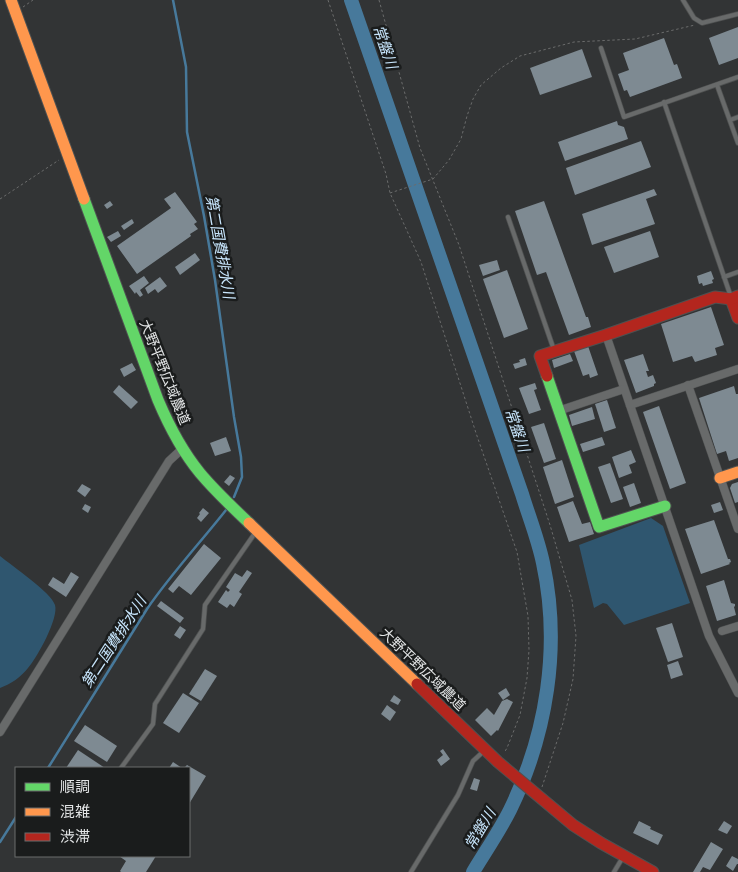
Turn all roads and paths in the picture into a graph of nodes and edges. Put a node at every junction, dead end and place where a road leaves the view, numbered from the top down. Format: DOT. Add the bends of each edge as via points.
graph roads {
  1 [pos="11,0"];
  2 [pos="328,0"];
  3 [pos="379,0"];
  4 [pos="683,0"];
  5 [pos="738,14"];
  6 [pos="702,23"];
  7 [pos="601,48"];
  8 [pos="738,77"];
  9 [pos="717,85"];
  10 [pos="664,102"];
  11 [pos="738,117"];
  12 [pos="730,120"];
  13 [pos="738,143"];
  14 [pos="67,154"];
  15 [pos="433,179"];
  16 [pos="390,193"];
  17 [pos="0,199"];
  18 [pos="508,217"];
  19 [pos="738,272"];
  20 [pos="724,277"];
  21 [pos="735,298"];
  22 [pos="738,318"];
  23 [pos="606,335"];
  24 [pos="554,352"];
  25 [pos="738,369"];
  26 [pos="688,385"];
  27 [pos="624,389"];
  28 [pos="630,405"];
  29 [pos="558,411"];
  30 [pos="182,450"];
  31 [pos="738,472"];
  32 [pos="720,478"];
  33 [pos="665,506"];
  34 [pos="738,529"];
  35 [pos="257,530"];
  36 [pos="738,626"];
  37 [pos="722,631"];
  38 [pos="738,693"];
  39 [pos="0,732"];
  40 [pos="485,750"];
  41 [pos="500,764"];
  42 [pos="122,767"];
  43 [pos="536,795"];
  44 [pos="624,856"];
  45 [pos="411,872"];
  46 [pos="614,872"];
  47 [pos="653,872"];
  1 -- 14 [label="street, 大野平野広域農道"];
  2 -- 16 [label="path"];
  3 -- 15 [label="path" via="420,148"];
  4 -- 6 [label="lane" via="694,18"];
  5 -- 6 [label="lane"];
  6 -- 15 [label="path" via="635,39 574,42 520,56 481,85 473,99 461,139"];
  7 -- 10 [label="lane" via="624,117"];
  8 -- 9 [label="lane"];
  9 -- 10 [label="lane"];
  9 -- 12 [label="lane"];
  10 -- 20 [label="lane"];
  11 -- 12 [label="lane"];
  12 -- 13 [label="lane"];
  14 -- 17 [label="path"];
  14 -- 30 [label="street, 大野平野広域農道" via="158,400"];
  15 -- 16 [label="path"];
  15 -- 43 [label="path" via="460,245 572,600 576,636 572,679 563,723"];
  16 -- 41 [label="path" via="421,262 517,552 528,616 527,678 520,715"];
  18 -- 24 [label="lane"];
  19 -- 20 [label="lane"];
  20 -- 21 [label="lane"];
  21 -- 22 [label="street"];
  21 -- 23 [label="street" via="714,297"];
  23 -- 24 [label="street"];
  23 -- 27 [label="street"];
  24 -- 29 [label="street" via="540,356"];
  25 -- 26 [label="street"];
  26 -- 28 [label="street"];
  26 -- 32 [label="street"];
  27 -- 28 [label="street"];
  27 -- 29 [label="street"];
  28 -- 33 [label="street"];
  29 -- 33 [label="street" via="599,527"];
  30 -- 35 [label="street, 大野平野広域農道" via="200,474"];
  30 -- 39 [label="street" via="169,461"];
  31 -- 32 [label="street"];
  32 -- 34 [label="street"];
  33 -- 38 [label="street" via="709,636"];
  35 -- 40 [label="street, 大野平野広域農道"];
  35 -- 42 [label="lane" via="205,605 203,629 155,704 153,724"];
  36 -- 37 [label="street"];
  40 -- 41 [label="street, 大野平野広域農道"];
  40 -- 45 [label="lane" via="472,761 458,796"];
  41 -- 43 [label="street, 大野平野広域農道"];
  43 -- 44 [label="street" via="573,824"];
  44 -- 46 [label="lane"];
  44 -- 47 [label="street"];
}
